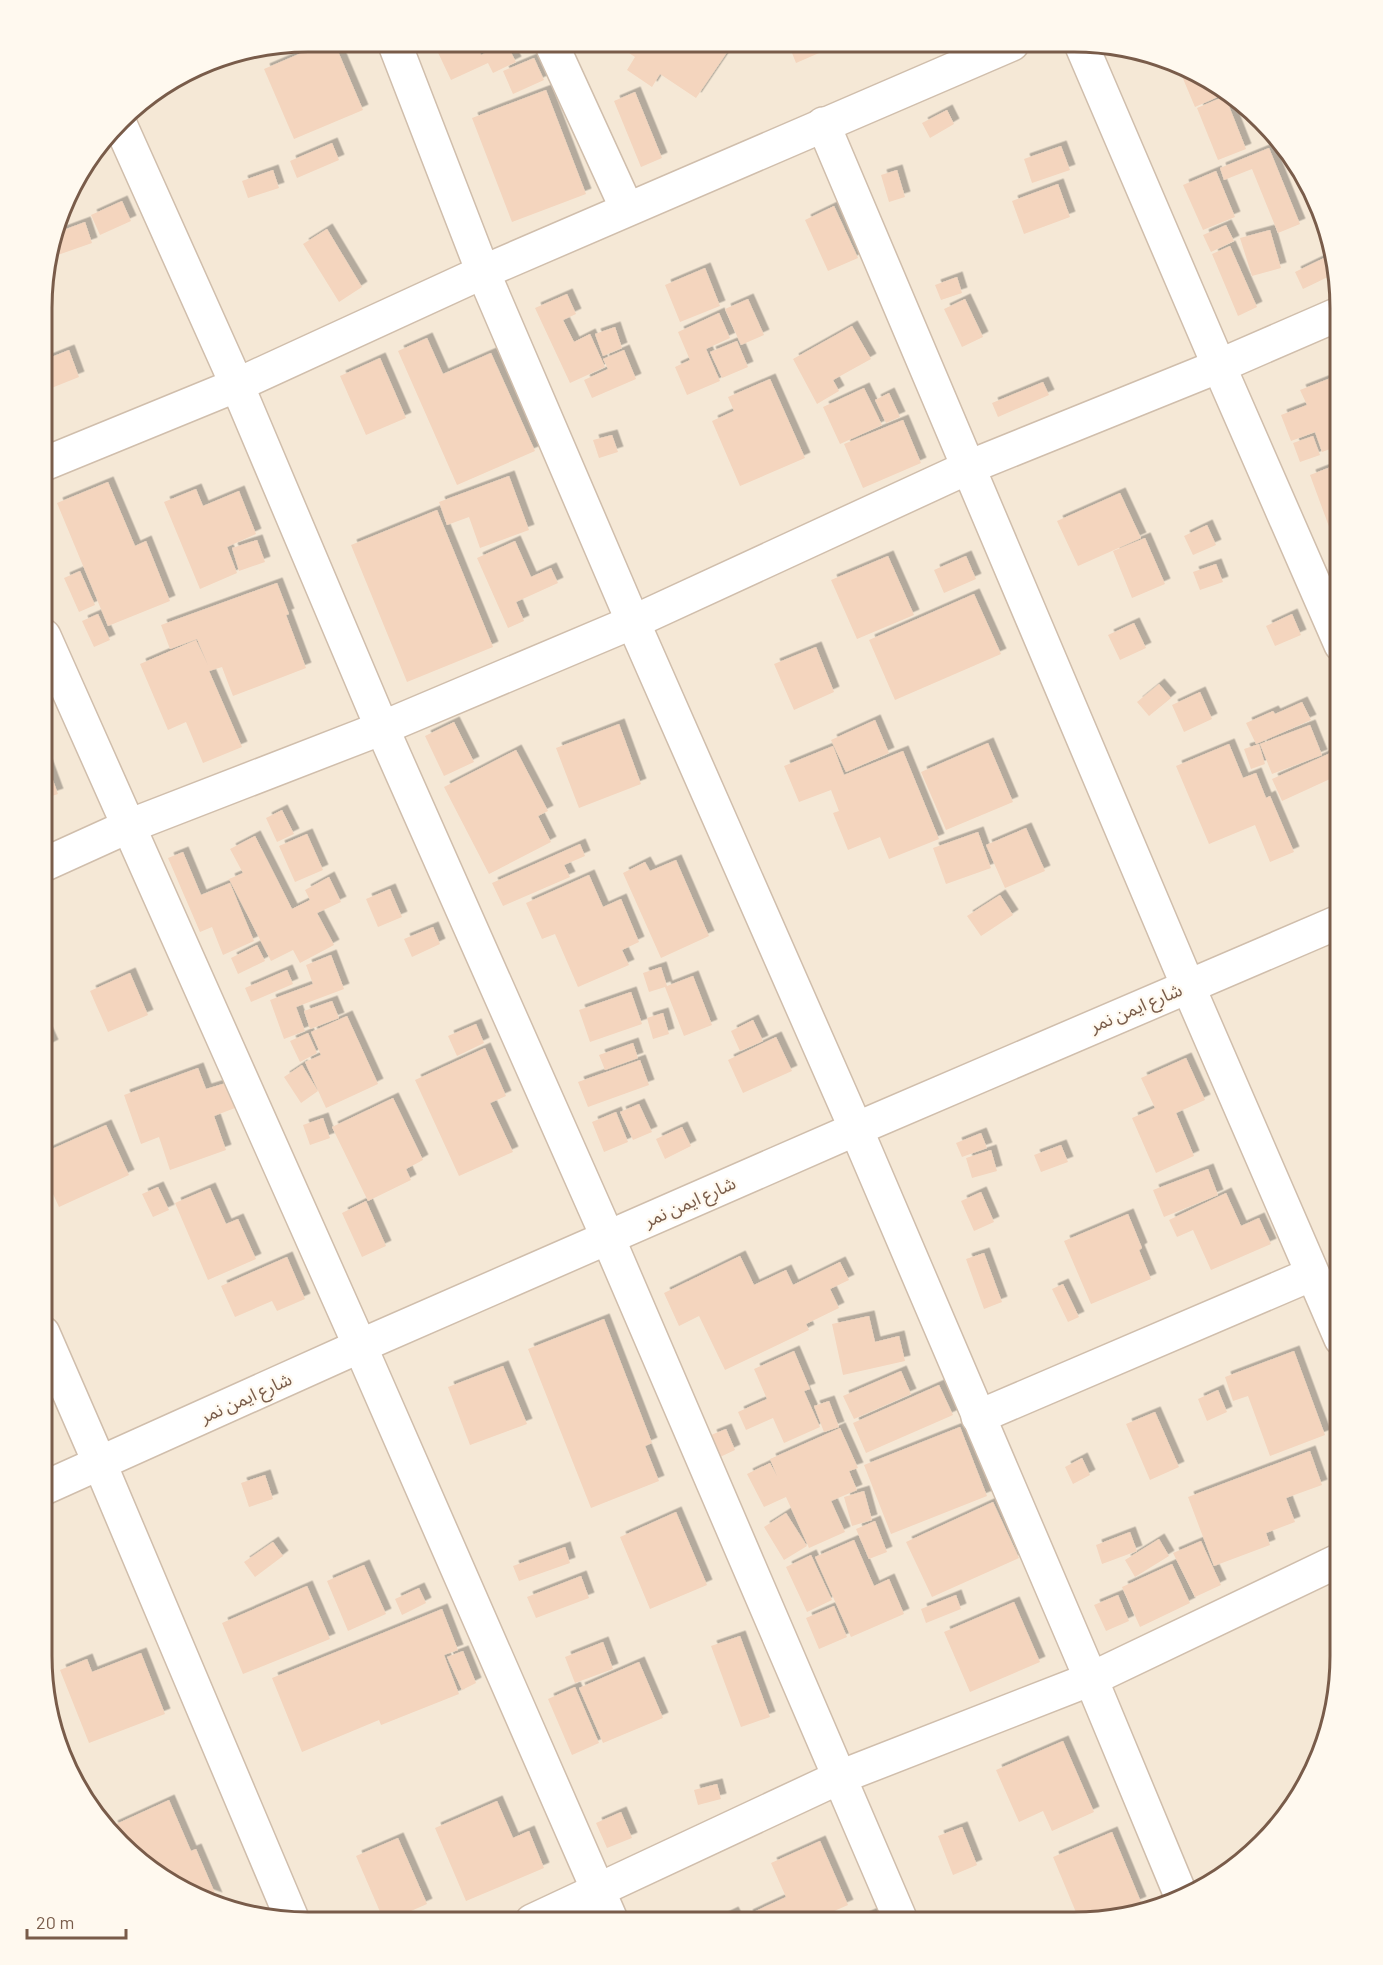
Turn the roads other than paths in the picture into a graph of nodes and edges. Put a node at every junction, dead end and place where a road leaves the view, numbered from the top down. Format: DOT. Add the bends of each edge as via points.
graph roads {
  1 [pos="398,52"];
  2 [pos="555,52"];
  3 [pos="993,52"];
  4 [pos="1085,53"];
  5 [pos="823,124"];
  6 [pos="123,131"];
  7 [pos="627,209"];
  8 [pos="483,272"];
  9 [pos="1330,318"];
  10 [pos="1219,366"];
  11 [pos="237,385"];
  12 [pos="52,461"];
  13 [pos="969,467"];
  14 [pos="1330,620"];
  15 [pos="633,622"];
  16 [pos="52,654"];
  17 [pos="382,728"];
  18 [pos="129,826"];
  19 [pos="52,861"];
  20 [pos="1330,926"];
  21 [pos="1188,986"];
  22 [pos="855,1129"];
  23 [pos="608,1238"];
  24 [pos="1312,1274"];
  25 [pos="1330,1314"];
  26 [pos="360,1346"];
  27 [pos="52,1354"];
  28 [pos="978,1417"];
  29 [pos="100,1464"];
  30 [pos="52,1485"];
  31 [pos="1330,1565"];
  32 [pos="1090,1678"];
  33 [pos="840,1777"];
  34 [pos="598,1889"];
  35 [pos="1179,1890"];
  36 [pos="288,1912"];
  37 [pos="552,1912"];
  38 [pos="608,1912"];
  39 [pos="897,1912"];
  1 -- 8 [label="street"];
  2 -- 7 [label="street"];
  3 -- 5 [label="street"];
  4 -- 10 [label="street"];
  5 -- 7 [label="street"];
  5 -- 13 [label="street"];
  6 -- 11 [label="street"];
  7 -- 8 [label="street"];
  8 -- 11 [label="street"];
  8 -- 15 [label="street"];
  9 -- 10 [label="street"];
  10 -- 13 [label="street"];
  10 -- 14 [label="street"];
  11 -- 12 [label="street"];
  11 -- 17 [label="street"];
  13 -- 15 [label="street"];
  13 -- 21 [label="street"];
  15 -- 17 [label="street"];
  15 -- 22 [label="street"];
  16 -- 18 [label="street"];
  17 -- 18 [label="street"];
  17 -- 23 [label="street"];
  18 -- 19 [label="street"];
  18 -- 26 [label="street"];
  20 -- 21 [label="street, شارع ايمن نمر"];
  21 -- 22 [label="street, شارع ايمن نمر"];
  21 -- 24 [label="street"];
  22 -- 23 [label="street, شارع ايمن نمر"];
  22 -- 28 [label="street"];
  23 -- 26 [label="street, شارع ايمن نمر"];
  23 -- 33 [label="street"];
  24 -- 25 [label="street"];
  24 -- 28 [label="street"];
  26 -- 29 [label="street, شارع ايمن نمر"];
  26 -- 34 [label="street"];
  27 -- 29 [label="street"];
  28 -- 32 [label="street"];
  29 -- 30 [label="street, شارع ايمن نمر"];
  29 -- 36 [label="street"];
  31 -- 32 [label="street"];
  32 -- 33 [label="street"];
  32 -- 35 [label="street"];
  33 -- 34 [label="street"];
  33 -- 39 [label="street"];
  34 -- 37 [label="street"];
  34 -- 38 [label="street"];
}
